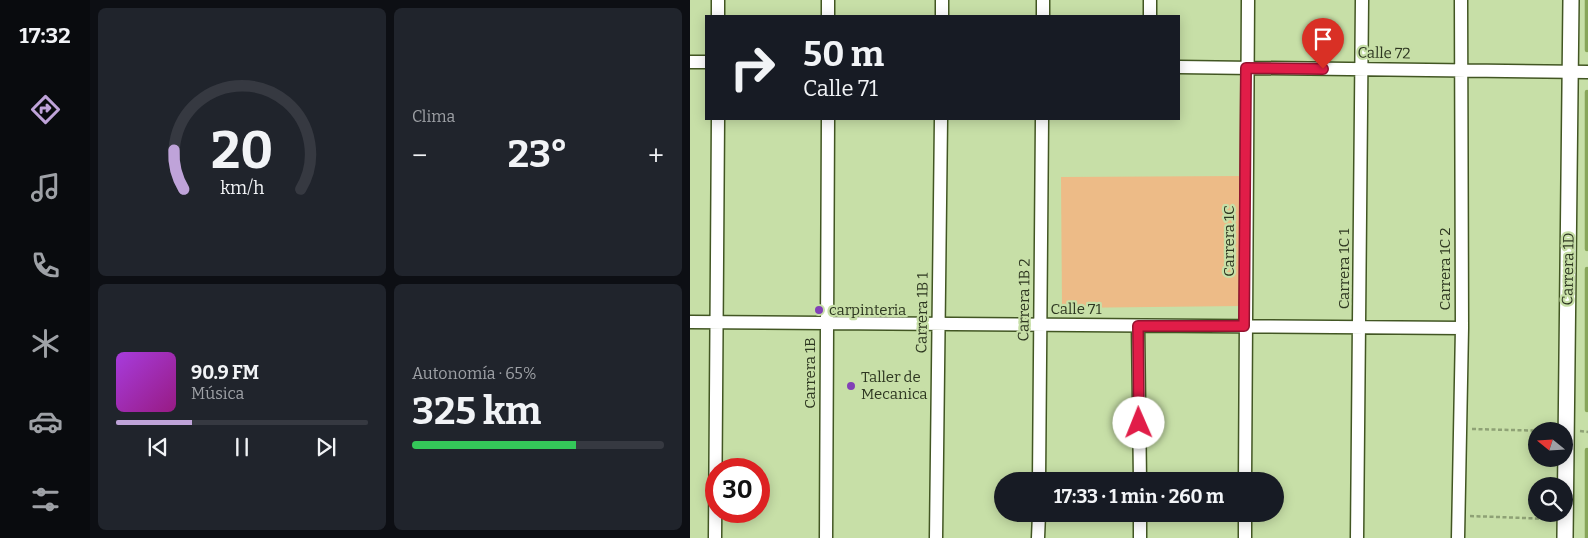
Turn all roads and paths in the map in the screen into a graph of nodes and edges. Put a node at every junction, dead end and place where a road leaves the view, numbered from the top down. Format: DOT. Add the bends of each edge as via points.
graph roads {
  1 [pos="718,0"];
  2 [pos="828,0"];
  3 [pos="942,0"];
  4 [pos="1043,0"];
  5 [pos="1150,0"];
  6 [pos="1248,0"];
  7 [pos="1362,0"];
  8 [pos="1461,0"];
  9 [pos="1570,0"];
  10 [pos="718,15"];
  11 [pos="828,15"];
  12 [pos="942,15"];
  13 [pos="1043,15"];
  14 [pos="1150,15"];
  15 [pos="690,62"];
  16 [pos="705,62"];
  17 [pos="1180,67"];
  18 [pos="1246,68"];
  19 [pos="1362,69"];
  20 [pos="1461,71"];
  21 [pos="1570,72"];
  22 [pos="1588,72"];
  23 [pos="718,120"];
  24 [pos="828,120"];
  25 [pos="941,120"];
  26 [pos="1042,120"];
  27 [pos="690,322"];
  28 [pos="716,322"];
  29 [pos="827,323"];
  30 [pos="938,324"];
  31 [pos="1040,325"];
  32 [pos="1138,326"];
  33 [pos="1244,326"];
  34 [pos="1360,327"];
  35 [pos="1462,328"];
  36 [pos="1566,422"];
  37 [pos="1460,428"];
  38 [pos="1528,430"];
  39 [pos="1566,468"];
  40 [pos="1039,472"];
  41 [pos="1140,472"];
  42 [pos="1245,472"];
  43 [pos="1458,516"];
  44 [pos="1528,518"];
  45 [pos="1039,522"];
  46 [pos="1140,522"];
  47 [pos="1245,522"];
  48 [pos="715,538"];
  49 [pos="826,538"];
  50 [pos="936,538"];
  51 [pos="1038,538"];
  52 [pos="1140,538"];
  53 [pos="1245,538"];
  54 [pos="1357,538"];
  55 [pos="1458,538"];
  56 [pos="1565,538"];
  1 -- 10 [label="street"];
  2 -- 11 [label="street"];
  3 -- 12 [label="street"];
  4 -- 13 [label="street"];
  5 -- 14 [label="street"];
  6 -- 18 [label="street, Carrera 1C"];
  7 -- 19 [label="street, Carrera 1C 1"];
  8 -- 20 [label="street, Carrera 1C 2"];
  9 -- 21 [label="street, Carrera 1D"];
  15 -- 16 [label="street"];
  17 -- 18 [label="street, Calle 72"];
  18 -- 19 [label="street, Calle 72"];
  18 -- 33 [label="street, Carrera 1C"];
  19 -- 20 [label="street, Calle 72"];
  19 -- 34 [label="street, Carrera 1C 1"];
  20 -- 21 [label="street, Calle 72"];
  20 -- 35 [label="street, Carrera 1C 2"];
  21 -- 22 [label="street, Calle 72"];
  21 -- 36 [label="street, Carrera 1D"];
  23 -- 28 [label="street"];
  24 -- 29 [label="street, Carrera 1B"];
  25 -- 30 [label="street, Carrera 1B 1"];
  26 -- 31 [label="street, Carrera 1B 2"];
  27 -- 28 [label="street, Calle 71"];
  28 -- 29 [label="street, Calle 71"];
  28 -- 48 [label="street"];
  29 -- 30 [label="street, Calle 71"];
  29 -- 49 [label="street, Carrera 1B"];
  30 -- 31 [label="street, Calle 71"];
  30 -- 50 [label="street, Carrera 1B 1"];
  31 -- 32 [label="street, Calle 71"];
  31 -- 40 [label="street, Carrera 1B 2"];
  32 -- 33 [label="street, Calle 71"];
  32 -- 41 [label="street"];
  33 -- 34 [label="street, Calle 71"];
  33 -- 42 [label="street, Carrera 1C"];
  34 -- 35 [label="street, Calle 71"];
  34 -- 54 [label="street, Carrera 1C 1"];
  35 -- 37 [label="street, Carrera 1C 2"];
  37 -- 38 [label="path"];
  37 -- 43 [label="street, Carrera 1C 2"];
  39 -- 56 [label="street, Carrera 1D"];
  43 -- 44 [label="path"];
  43 -- 55 [label="street, Carrera 1C 2"];
  45 -- 51 [label="street"];
  46 -- 52 [label="street"];
  47 -- 53 [label="street"];
}
